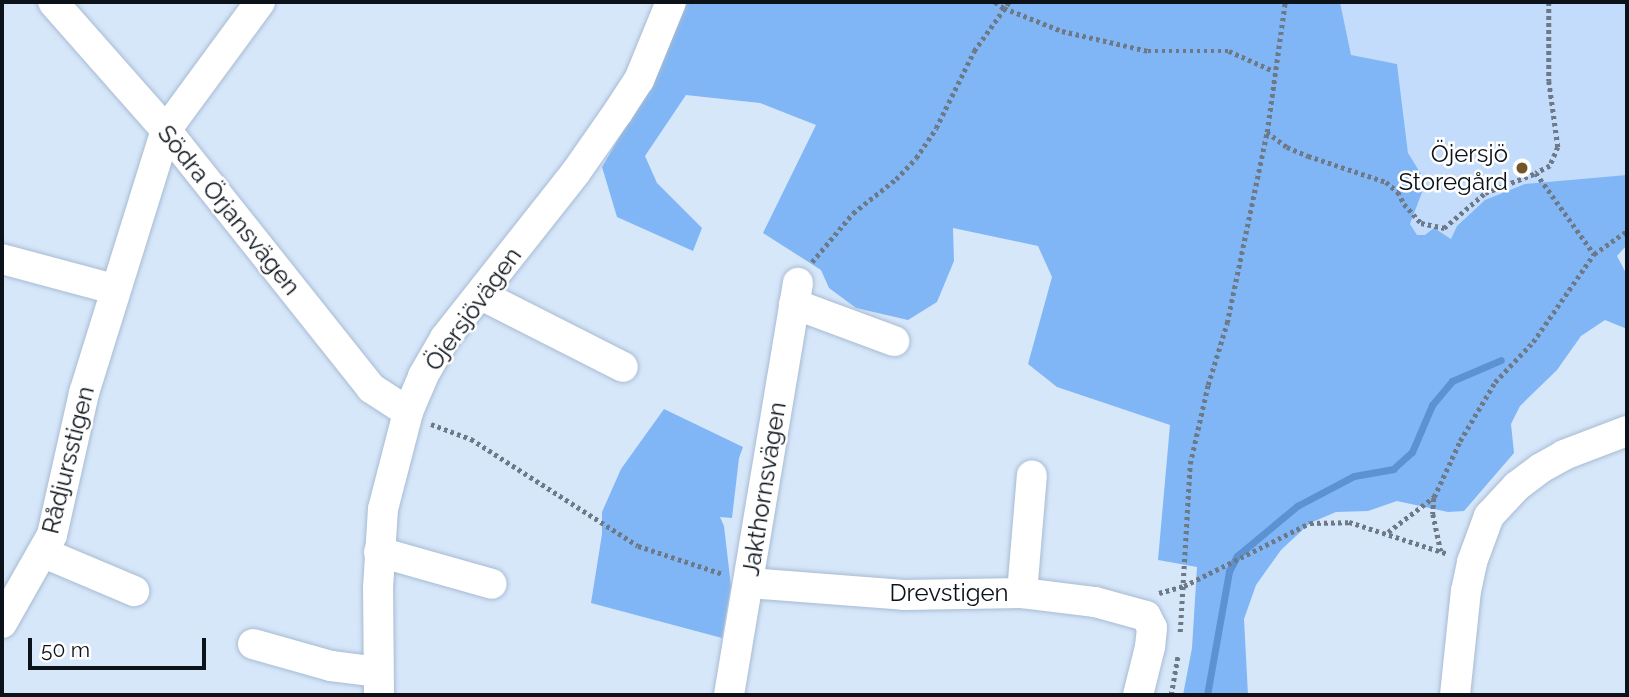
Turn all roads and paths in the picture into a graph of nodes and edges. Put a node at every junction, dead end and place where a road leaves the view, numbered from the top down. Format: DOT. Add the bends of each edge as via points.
graph roads {
  1 [pos="53,2"];
  2 [pos="260,2"];
  3 [pos="671,2"];
  4 [pos="995,2"];
  5 [pos="1009,2"];
  6 [pos="1283,2"];
  7 [pos="1549,2"];
  8 [pos="1004,8"];
  9 [pos="1274,71"];
  10 [pos="166,130"];
  11 [pos="1267,132"];
  12 [pos="1536,173"];
  13 [pos="1627,232"];
  14 [pos="1594,254"];
  15 [pos="2,259"];
  16 [pos="114,289"];
  17 [pos="796,294"];
  18 [pos="481,295"];
  19 [pos="894,341"];
  20 [pos="623,367"];
  21 [pos="408,412"];
  22 [pos="1627,431"];
  23 [pos="1032,475"];
  24 [pos="1434,497"];
  25 [pos="1387,533"];
  26 [pos="379,552"];
  27 [pos="44,553"];
  28 [pos="749,583"];
  29 [pos="492,584"];
  30 [pos="1184,586"];
  31 [pos="134,591"];
  32 [pos="1023,593"];
  33 [pos="1149,605"];
  34 [pos="2,623"];
  35 [pos="253,644"];
  36 [pos="379,684"];
  37 [pos="729,695"];
  38 [pos="1138,695"];
  39 [pos="1455,695"];
  1 -- 10 [label="street, Södra Örjansvägen"];
  2 -- 10 [label="street, Rådjursstigen"];
  3 -- 18 [label="street, Öjersjövägen" via="639,80 576,172"];
  4 -- 8 [label="path"];
  5 -- 8 [label="path"];
  6 -- 9 [label="path"];
  7 -- 12 [label="path" via="1549,81 1558,147 1550,166"];
  8 -- 9 [label="path" via="1062,31 1148,51 1229,51"];
  8 -- 17 [label="path" via="974,51 916,158 853,213"];
  9 -- 11 [label="path"];
  10 -- 16 [label="street, Rådjursstigen"];
  10 -- 21 [label="street, Södra Örjansvägen" via="370,388"];
  11 -- 12 [label="path" via="1308,156 1386,182 1421,222 1444,228 1485,193"];
  11 -- 30 [label="path" via="1227,323 1190,464"];
  12 -- 14 [label="path"];
  13 -- 14 [label="path"];
  14 -- 24 [label="path" via="1533,342 1479,406"];
  15 -- 16 [label="street"];
  16 -- 27 [label="street, Rådjursstigen"];
  17 -- 19 [label="street"];
  17 -- 28 [label="street, Jakthornsvägen"];
  18 -- 20 [label="street"];
  18 -- 21 [label="street, Öjersjövägen" via="434,355"];
  21 -- 26 [label="street, Öjersjövägen" via="390,477"];
  21 -- 28 [label="path" via="471,439 638,545"];
  22 -- 39 [label="street" via="1541,468 1489,516 1466,591"];
  23 -- 32 [label="street"];
  24 -- 25 [label="path"];
  24 -- 25 [label="path" via="1441,552"];
  25 -- 30 [label="path" via="1349,523 1310,523"];
  26 -- 29 [label="street"];
  26 -- 36 [label="street, Öjersjövägen"];
  27 -- 31 [label="street"];
  27 -- 34 [label="street, Rådjursstigen"];
  28 -- 32 [label="street, Drevstigen" via="904,595"];
  28 -- 37 [label="street, Jakthornsvägen"];
  30 -- 33 [label="path"];
  32 -- 33 [label="street, Drevstigen"];
  33 -- 38 [label="street" via="1150,647"];
  35 -- 36 [label="street"];
}
